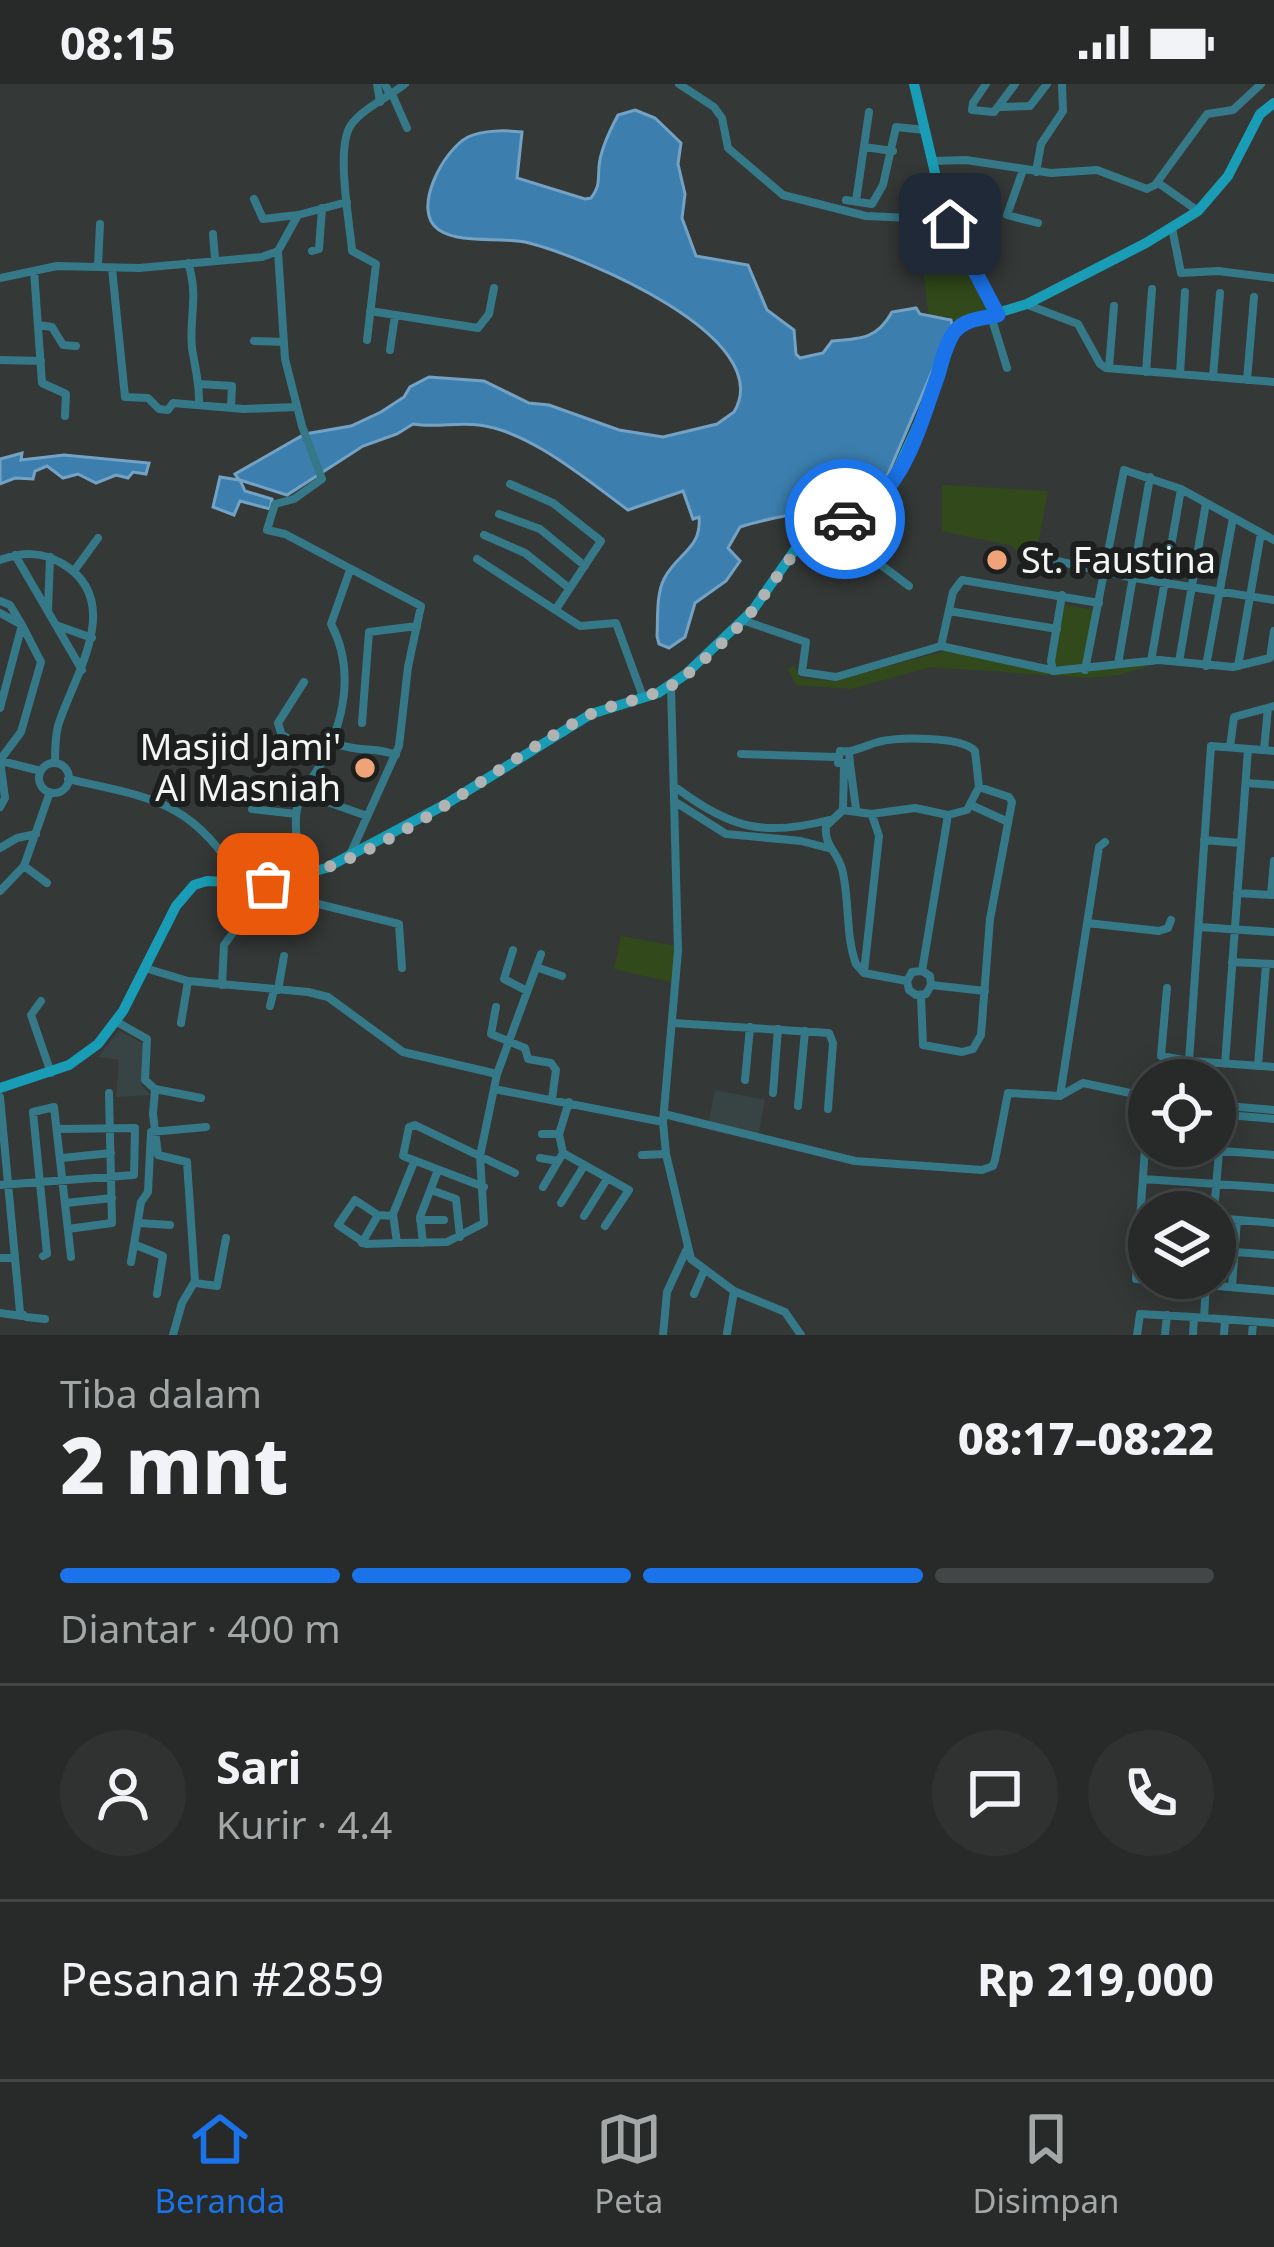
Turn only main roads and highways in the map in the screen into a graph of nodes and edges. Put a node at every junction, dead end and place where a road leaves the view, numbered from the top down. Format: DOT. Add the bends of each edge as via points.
graph roads {
  1 [pos="914,84"];
  2 [pos="1274,103"];
  3 [pos="994,315"];
  4 [pos="0,1092"];
  1 -- 3 [label="main road" via="944,212"];
  2 -- 3 [label="main road" via="1198,211"];
  3 -- 4 [label="main road" via="955,331 874,506 799,544 742,620 671,686 578,721 349,858 282,882 207,881 189,889 117,1022 88,1054"];
}
